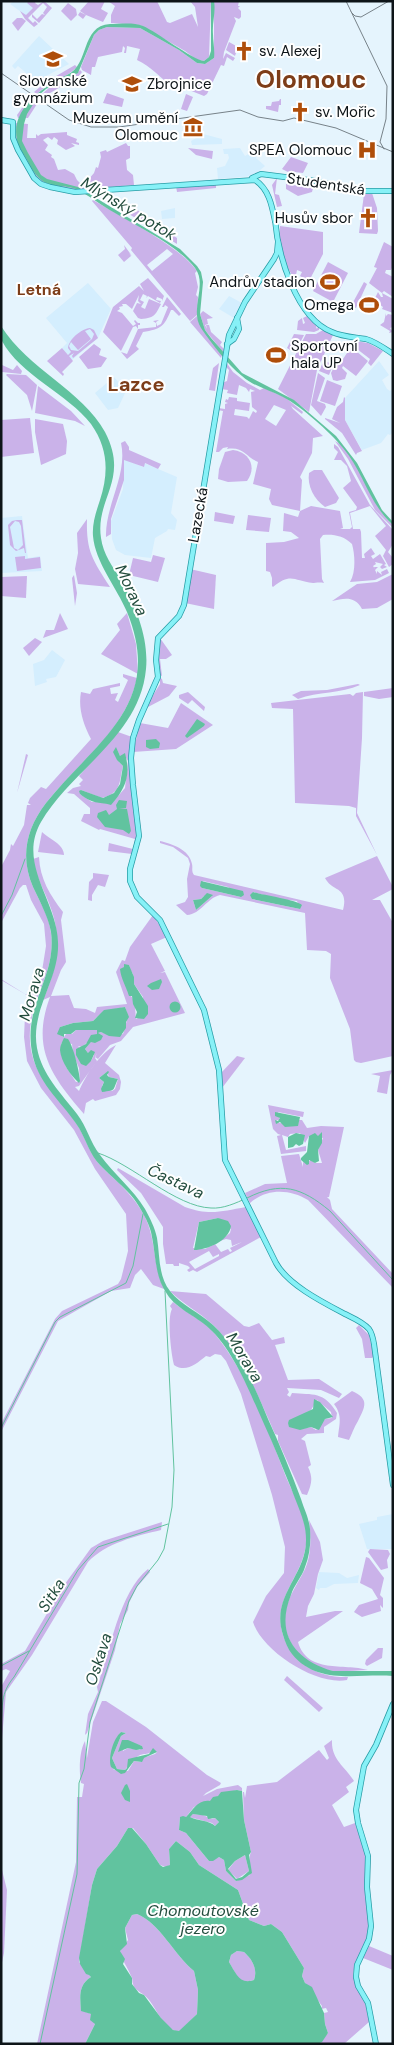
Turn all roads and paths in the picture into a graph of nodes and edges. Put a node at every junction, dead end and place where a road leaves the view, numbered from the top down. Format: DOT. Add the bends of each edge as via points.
graph roads {
  1 [pos="1,120"];
  2 [pos="261,179"];
  3 [pos="393,191"];
  4 [pos="278,242"];
  5 [pos="281,258"];
  6 [pos="272,263"];
  7 [pos="286,270"];
  8 [pos="393,354"];
  9 [pos="393,1485"];
  10 [pos="393,1704"];
  11 [pos="376,2044"];
  1 -- 2 [label="main road" via="13,122 14,142 35,179 48,187 69,192"];
  2 -- 3 [label="main road, Studentská" via="277,176 364,191"];
  2 -- 4 [label="main road" via="274,205"];
  4 -- 5 [label="main road"];
  4 -- 6 [label="main road"];
  5 -- 6 [label="main road"];
  5 -- 7 [label="main road"];
  6 -- 7 [label="main road" via="278,263"];
  6 -- 9 [label="main road, Lazecká" via="237,317 225,353 184,604 179,616 158,639 156,684 132,742 138,836 130,882 137,897 163,925 204,1010 219,1070 225,1160 280,1270 308,1292 363,1324 371,1333"];
  7 -- 8 [label="main road" via="309,315 328,330 368,340"];
  10 -- 11 [label="main road" via="363,1768 356,1810 368,1856 371,1926 356,1974 368,2002"];
}
